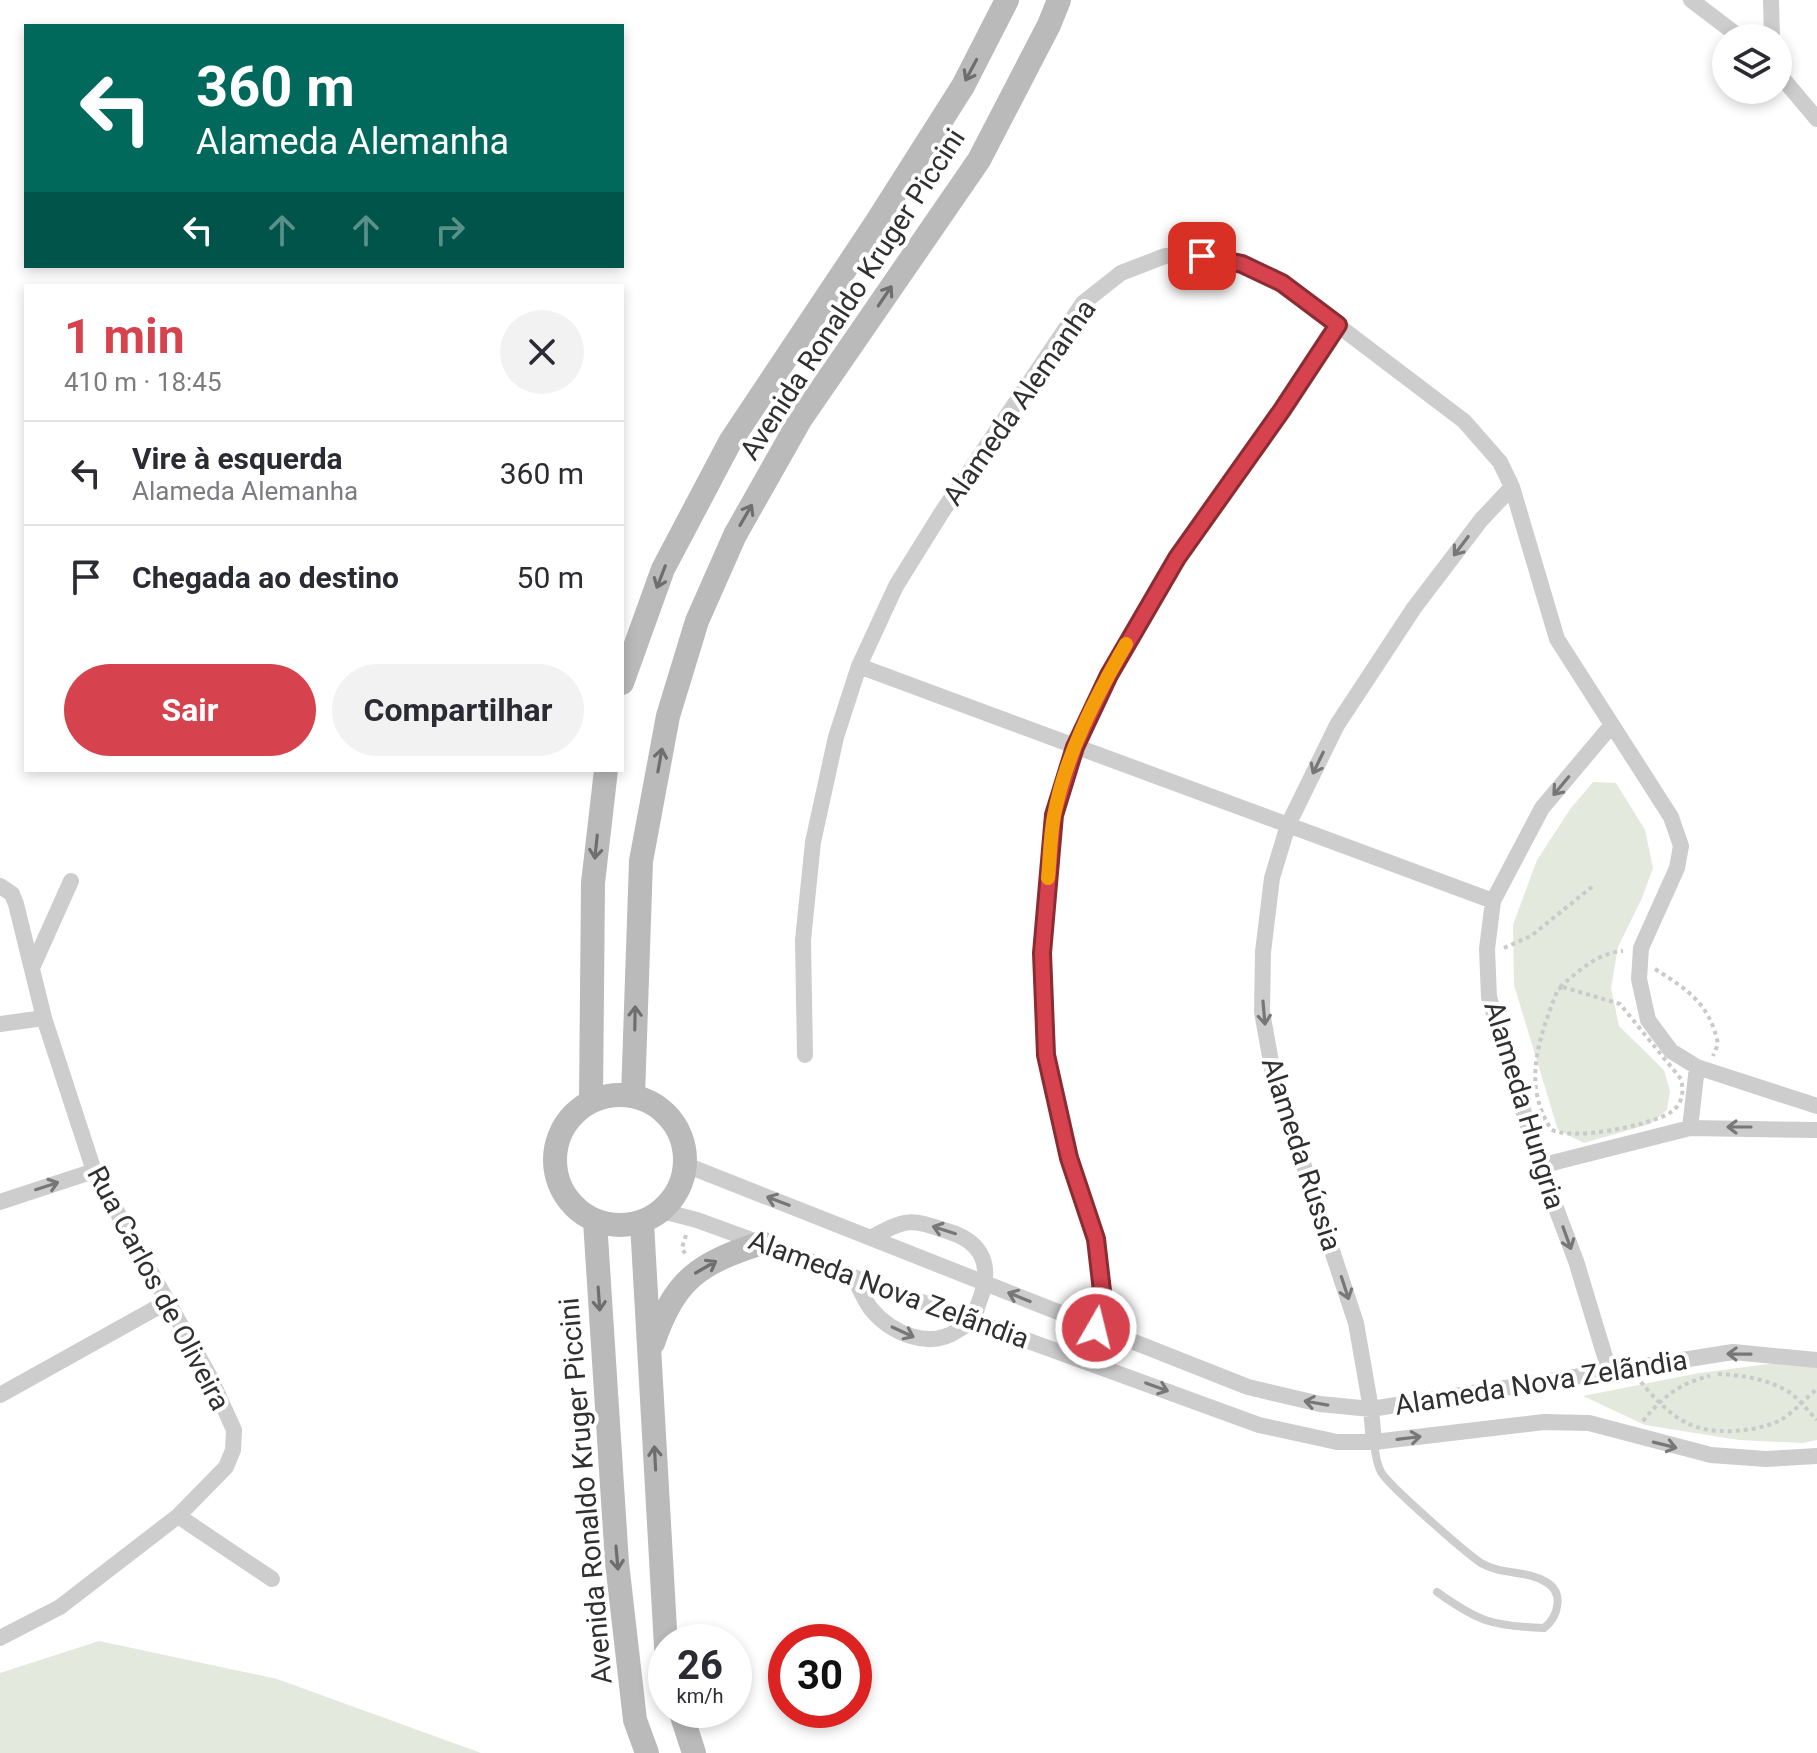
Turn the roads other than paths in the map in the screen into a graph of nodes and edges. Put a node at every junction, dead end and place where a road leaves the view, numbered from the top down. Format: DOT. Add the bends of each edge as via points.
graph roads {
  1 [pos="1007,0"];
  2 [pos="1059,0"];
  3 [pos="1691,0"];
  4 [pos="1771,0"];
  5 [pos="1723,24"];
  6 [pos="1772,24"];
  7 [pos="1792,90"];
  8 [pos="1817,119"];
  9 [pos="1338,325"];
  10 [pos="1512,487"];
  11 [pos="859,666"];
  12 [pos="624,677"];
  13 [pos="1611,726"];
  14 [pos="1075,747"];
  15 [pos="606,772"];
  16 [pos="1288,825"];
  17 [pos="71,881"];
  18 [pos="0,886"];
  19 [pos="1493,901"];
  20 [pos="32,968"];
  21 [pos="44,1018"];
  22 [pos="0,1024"];
  23 [pos="805,1055"];
  24 [pos="1697,1067"];
  25 [pos="633,1096"];
  26 [pos="591,1101"];
  27 [pos="1817,1106"];
  28 [pos="1690,1128"];
  29 [pos="1817,1130"];
  30 [pos="686,1165"];
  31 [pos="1540,1166"];
  32 [pos="94,1171"];
  33 [pos="0,1202"];
  34 [pos="652,1217"];
  35 [pos="595,1221"];
  36 [pos="872,1237"];
  37 [pos="762,1243"];
  38 [pos="854,1277"];
  39 [pos="986,1284"];
  40 [pos="167,1302"];
  41 [pos="972,1320"];
  42 [pos="1096,1328"];
  43 [pos="649,1353"];
  44 [pos="1083,1360"];
  45 [pos="1817,1360"];
  46 [pos="1609,1370"];
  47 [pos="0,1395"];
  48 [pos="1371,1409"];
  49 [pos="1374,1442"];
  50 [pos="1817,1456"];
  51 [pos="178,1516"];
  52 [pos="272,1579"];
  53 [pos="1437,1592"];
  54 [pos="665,1624"];
  55 [pos="0,1638"];
  56 [pos="686,1728"];
  57 [pos="647,1753"];
  58 [pos="694,1753"];
  1 -- 12 [label="main road, Avenida Ronaldo Kruger Piccini, one-way" via="963,86 730,442 663,569"];
  25 -- 2 [label="main road, Avenida Ronaldo Kruger Piccini, one-way" via="641,861 668,716 697,621 735,535 793,432 979,160"];
  3 -- 5 [label="street"];
  4 -- 6 [label="street"];
  7 -- 8 [label="street"];
  9 -- 10 [label="street, Alameda Alemanha" via="1464,421 1500,462"];
  9 -- 11 [label="street, Alameda Alemanha" via="1282,283 1242,264 1165,256 1121,273 1083,303 942,512 896,586"];
  9 -- 14 [label="street" via="1177,558 1109,675"];
  10 -- 13 [label="street, Alameda Alemanha" via="1557,639"];
  10 -- 16 [label="street, Alameda Rússia, one-way" via="1481,520 1397,634 1337,725"];
  11 -- 14 [label="street"];
  11 -- 23 [label="street, Alameda Alemanha" via="836,737 813,842 803,940"];
  13 -- 19 [label="street, Alameda Hungria, one-way" via="1542,808"];
  13 -- 24 [label="street, Alameda Alemanha" via="1671,817 1681,846 1677,868 1641,948 1639,979 1648,1020 1671,1051"];
  14 -- 16 [label="street"];
  14 -- 42 [label="street" via="1054,815 1042,953 1045,1040 1069,1158 1096,1239 1102,1291"];
  15 -- 26 [label="main road, one-way" via="593,883"];
  16 -- 19 [label="street"];
  16 -- 48 [label="street, Alameda Rússia, one-way" via="1272,878 1262,1012 1273,1073 1356,1323"];
  17 -- 20 [label="street"];
  18 -- 20 [label="street, Rua Carlos de Oliveira" via="16,904"];
  19 -- 31 [label="street, Alameda Hungria" via="1489,997"];
  20 -- 21 [label="street, Rua Carlos de Oliveira"];
  21 -- 22 [label="street"];
  21 -- 32 [label="street, Rua Carlos de Oliveira"];
  24 -- 27 [label="street, Alameda Alemanha"];
  24 -- 28 [label="street"];
  25 -- 26 [label="main road"];
  25 -- 30 [label="main road" via="661,1109 672,1121"];
  26 -- 35 [label="main road" via="561,1131 555,1162 563,1193"];
  29 -- 28 [label="street, one-way"];
  28 -- 31 [label="street"];
  30 -- 34 [label="main road" via="674,1198"];
  36 -- 30 [label="street, Alameda Nova Zelãndia, one-way"];
  31 -- 46 [label="street, Alameda Hungria, one-way"];
  33 -- 32 [label="street, one-way"];
  32 -- 40 [label="street, Rua Carlos de Oliveira"];
  34 -- 35 [label="main road" via="618,1226"];
  34 -- 37 [label="street, Alameda Nova Zelãndia" via="690,1218"];
  34 -- 43 [label="main road"];
  35 -- 57 [label="main road, Avenida Ronaldo Kruger Piccini, one-way" via="617,1563 635,1720"];
  36 -- 39 [label="street, Alameda Nova Zelãndia"];
  39 -- 36 [label="street, one-way" via="978,1248 959,1234 918,1221 902,1222"];
  37 -- 38 [label="street, Alameda Nova Zelãndia"];
  43 -- 37 [label="main road, one-way" via="680,1286 735,1252"];
  38 -- 41 [label="street, Alameda Nova Zelãndia"];
  38 -- 41 [label="street, one-way" via="870,1307 907,1335 926,1340 950,1336"];
  39 -- 41 [label="street"];
  42 -- 39 [label="street, Alameda Nova Zelãndia, one-way"];
  40 -- 47 [label="street"];
  40 -- 51 [label="street, Rua Carlos de Oliveira" via="234,1430 226,1467"];
  41 -- 44 [label="street, Alameda Nova Zelãndia"];
  42 -- 44 [label="street"];
  48 -- 42 [label="street, Alameda Nova Zelãndia, one-way" via="1320,1404 1248,1387"];
  54 -- 43 [label="main road, one-way"];
  44 -- 49 [label="street, Alameda Nova Zelãndia, one-way" via="1259,1425 1327,1440"];
  45 -- 46 [label="street, Alameda Nova Zelãndia, one-way" via="1733,1352"];
  46 -- 48 [label="street, Alameda Nova Zelãndia"];
  48 -- 49 [label="street, Alameda Rússia"];
  49 -- 50 [label="street, Alameda Nova Zelãndia, one-way" via="1544,1422 1589,1423 1711,1455"];
  49 -- 53 [label="lane" via="1381,1473 1396,1488 1481,1563 1547,1582 1558,1608 1544,1628 1503,1627 1469,1614"];
  51 -- 52 [label="street"];
  51 -- 55 [label="street, Rua Carlos de Oliveira" via="60,1607"];
  56 -- 58 [label="main road"];
}
